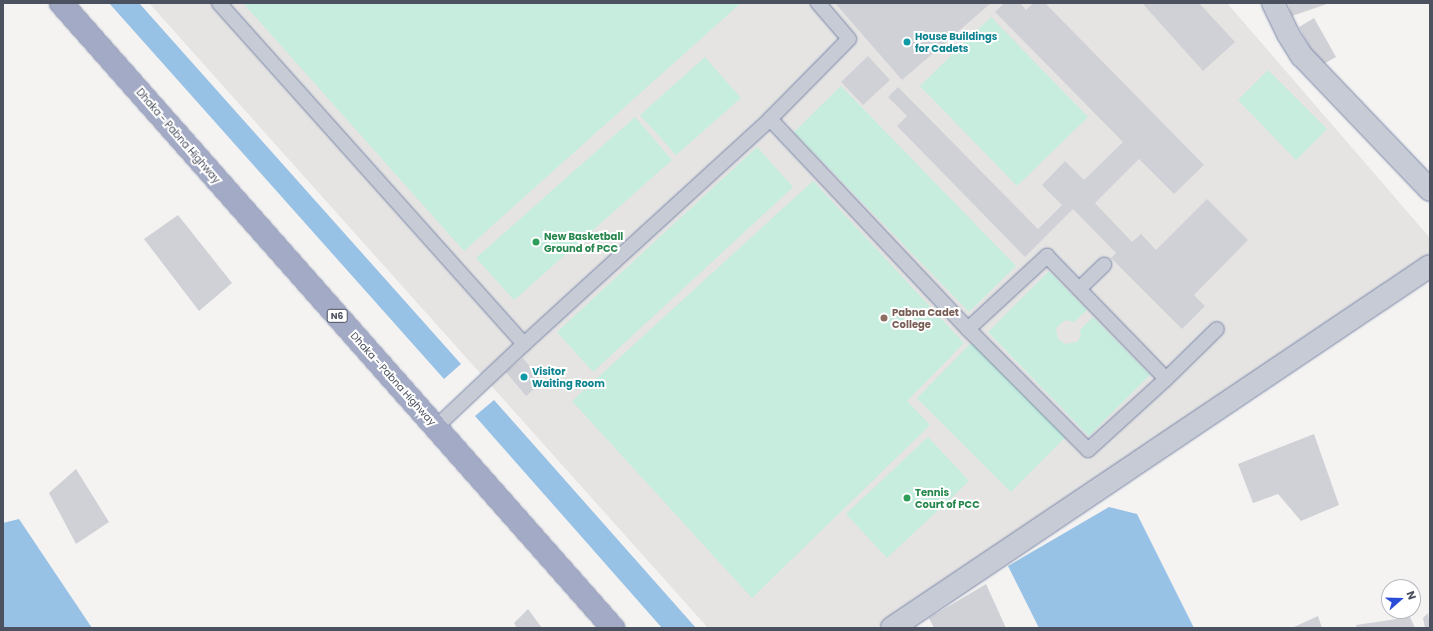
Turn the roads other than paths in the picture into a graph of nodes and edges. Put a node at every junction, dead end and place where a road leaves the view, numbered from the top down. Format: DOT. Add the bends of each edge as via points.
graph roads {
  1 [pos="61,3"];
  2 [pos="219,3"];
  3 [pos="818,3"];
  4 [pos="1273,3"];
  5 [pos="770,118"];
  6 [pos="1430,190"];
  7 [pos="1104,265"];
  8 [pos="1430,266"];
  9 [pos="1079,289"];
  10 [pos="968,329"];
  11 [pos="1217,329"];
  12 [pos="524,344"];
  13 [pos="1166,379"];
  14 [pos="436,427"];
  15 [pos="613,628"];
  16 [pos="892,628"];
  1 -- 14 [label="highway, Dhaka - Pabna Highway / N6"];
  2 -- 12 [label="lane"];
  3 -- 5 [label="lane" via="849,39"];
  4 -- 6 [label="street" via="1302,56"];
  5 -- 10 [label="lane"];
  5 -- 12 [label="lane"];
  7 -- 9 [label="lane"];
  8 -- 16 [label="street"];
  9 -- 10 [label="lane" via="1047,256"];
  9 -- 13 [label="lane"];
  10 -- 13 [label="lane" via="1088,450"];
  11 -- 13 [label="lane"];
  12 -- 14 [label="lane"];
  14 -- 15 [label="highway, Dhaka - Pabna Highway / N6"];
}
